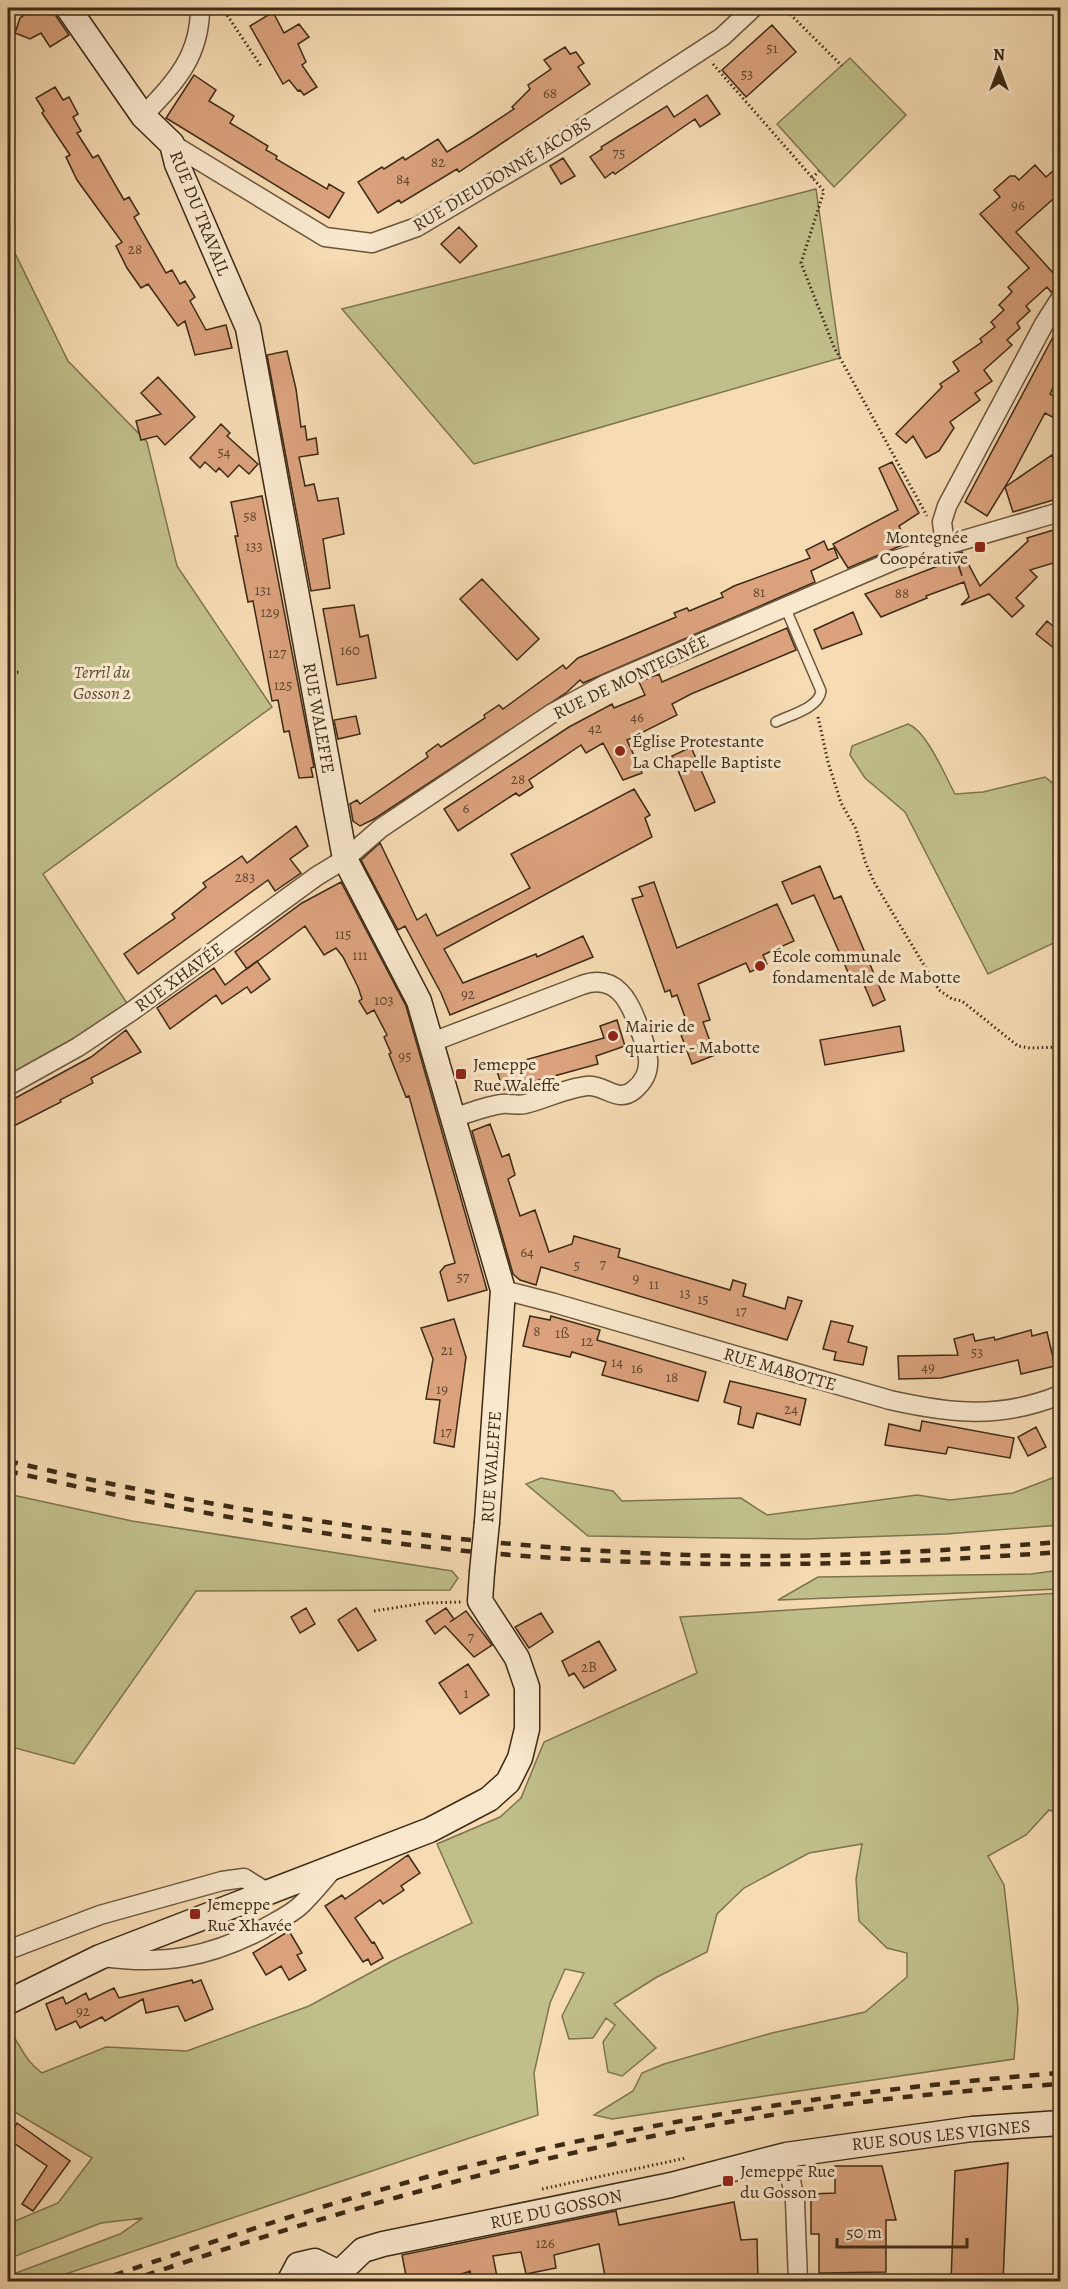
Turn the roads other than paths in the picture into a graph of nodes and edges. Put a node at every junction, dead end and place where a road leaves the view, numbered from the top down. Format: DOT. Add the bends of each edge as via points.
graph roads {
  1 [pos="68,8"];
  2 [pos="200,8"];
  3 [pos="753,8"];
  4 [pos="143,116"];
  5 [pos="172,144"];
  6 [pos="1060,299"];
  7 [pos="258,377"];
  8 [pos="1060,512"];
  9 [pos="945,545"];
  10 [pos="784,607"];
  11 [pos="776,722"];
  12 [pos="345,859"];
  13 [pos="432,1042"];
  14 [pos="8,1086"];
  15 [pos="453,1118"];
  16 [pos="503,1290"];
  17 [pos="1060,1395"];
  18 [pos="335,1866"];
  19 [pos="268,1893"];
  20 [pos="8,1950"];
  21 [pos="100,1957"];
  22 [pos="8,2002"];
  23 [pos="1060,2122"];
  24 [pos="786,2155"];
  25 [pos="336,2279"];
  26 [pos="289,2282"];
  27 [pos="798,2282"];
  1 -- 4 [label="street, RUE DU TRAVAIL"];
  2 -- 4 [label="street" via="200,32 178,78"];
  3 -- 5 [label="street, RUE DIEUDONNÉ JACOBS" via="702,51 556,145 417,227 372,243 325,237"];
  4 -- 5 [label="street, RUE DU TRAVAIL"];
  5 -- 7 [label="street, RUE DU TRAVAIL" via="177,164 248,328"];
  6 -- 9 [label="street" via="947,506 942,522"];
  7 -- 12 [label="street, RUE WALEFFE"];
  8 -- 9 [label="street, RUE DE MONTEGNÉE"];
  9 -- 10 [label="street, RUE DE MONTEGNÉE" via="895,560"];
  10 -- 11 [label="lane" via="821,691 815,703"];
  10 -- 12 [label="street, RUE DE MONTEGNÉE" via="574,700 381,828"];
  12 -- 13 [label="street, RUE WALEFFE" via="419,1001"];
  12 -- 14 [label="street, RUE XHAVÉE" via="105,1029"];
  13 -- 15 [label="street, RUE WALEFFE"];
  13 -- 15 [label="street" via="582,985 601,982 620,990 630,1003 649,1055 646,1077 627,1095 587,1086 523,1105 500,1104"];
  15 -- 16 [label="street, RUE WALEFFE"];
  16 -- 17 [label="street, RUE MABOTTE" via="943,1412 1030,1408"];
  16 -- 18 [label="street, RUE WALEFFE, bridge" via="480,1601 517,1658 527,1687 527,1729 520,1758 508,1782 489,1799 430,1830"];
  18 -- 19 [label="street"];
  18 -- 21 [label="street" via="301,1905 285,1917 212,1952 159,1962"];
  19 -- 20 [label="street" via="244,1878 222,1881 100,1915"];
  19 -- 21 [label="street"];
  21 -- 22 [label="street"];
  23 -- 24 [label="street, RUE SOUS LES VIGNES" via="949,2132"];
  24 -- 25 [label="street, RUE DU GOSSON" via="671,2185 383,2244 363,2250"];
  24 -- 27 [label="street" via="795,2201"];
  25 -- 26 [label="street, RUE DU GOSSON" via="324,2264 305,2262 293,2271"];
}
